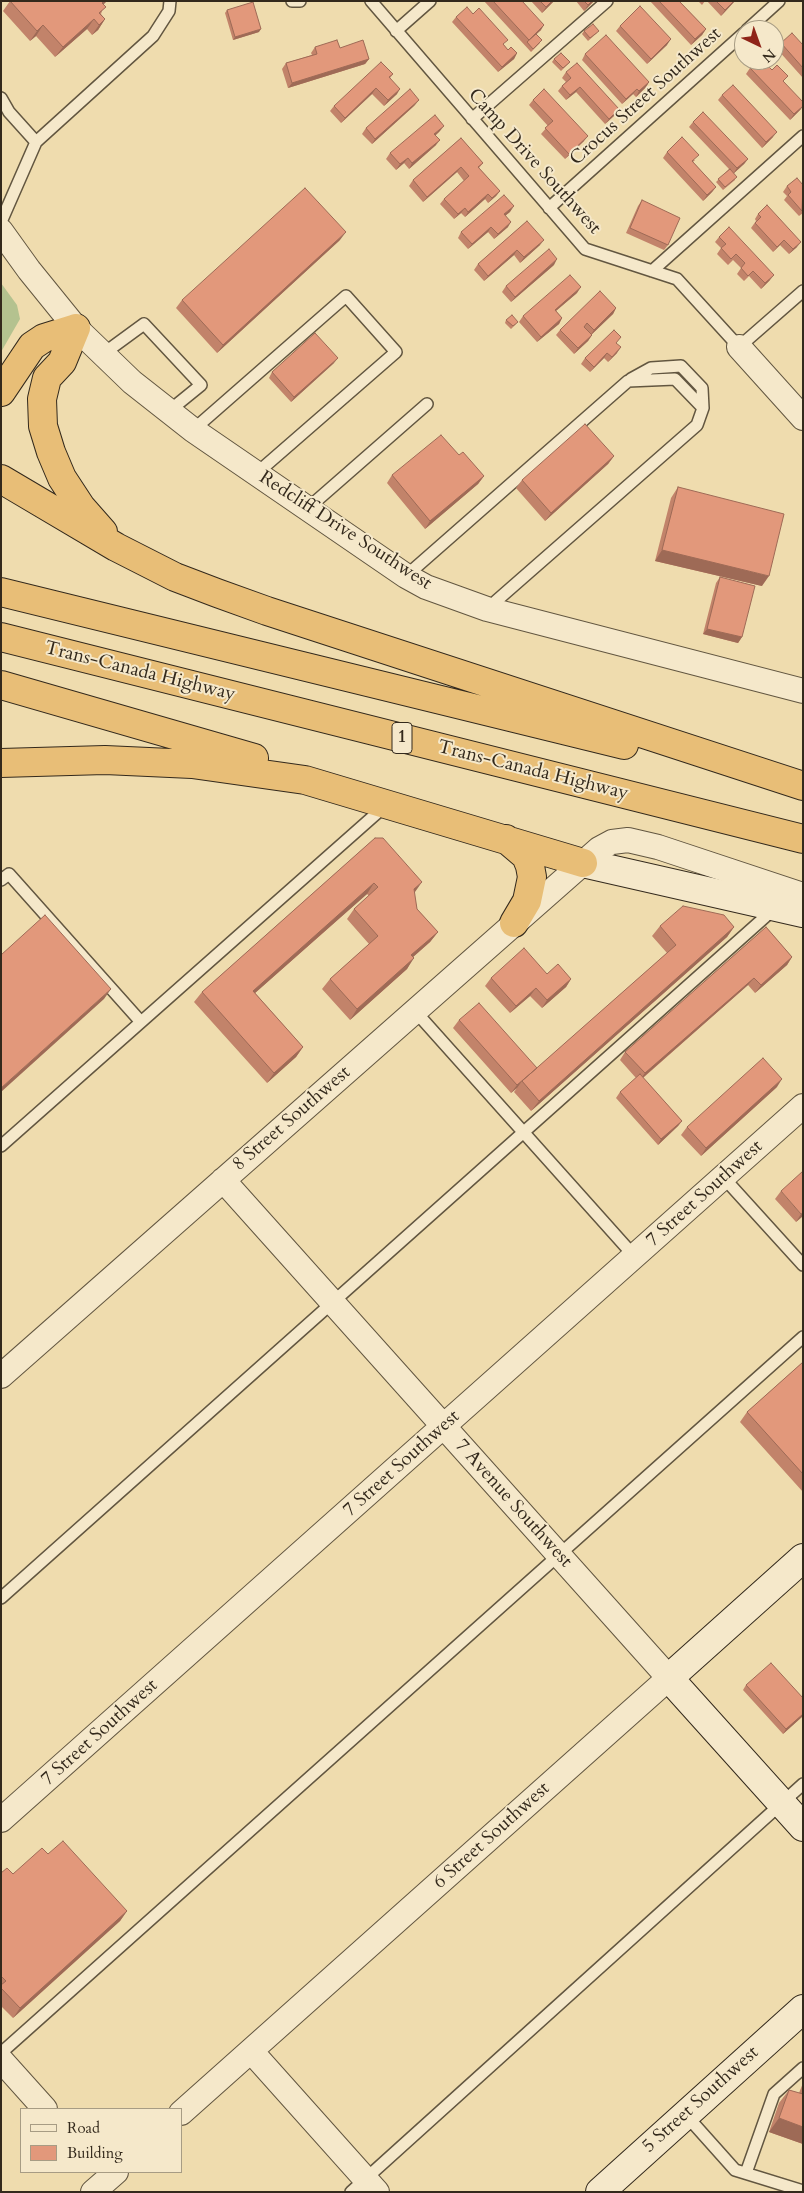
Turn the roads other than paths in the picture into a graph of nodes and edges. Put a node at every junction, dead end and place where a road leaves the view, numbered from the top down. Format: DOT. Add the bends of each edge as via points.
graph roads {
  1 [pos="170,1"];
  2 [pos="292,1"];
  3 [pos="300,1"];
  4 [pos="371,1"];
  5 [pos="430,1"];
  6 [pos="607,1"];
  7 [pos="779,1"];
  8 [pos="758,20"];
  9 [pos="396,31"];
  10 [pos="734,42"];
  11 [pos="1,98"];
  12 [pos="472,119"];
  13 [pos="803,136"];
  14 [pos="36,142"];
  15 [pos="549,208"];
  16 [pos="1,222"];
  17 [pos="1,231"];
  18 [pos="652,271"];
  19 [pos="803,291"];
  20 [pos="76,328"];
  21 [pos="740,347"];
  22 [pos="103,354"];
  23 [pos="1,392"];
  24 [pos="427,404"];
  25 [pos="169,411"];
  26 [pos="803,418"];
  27 [pos="193,430"];
  28 [pos="257,473"];
  29 [pos="1,479"];
  30 [pos="307,509"];
  31 [pos="116,547"];
  32 [pos="406,576"];
  33 [pos="1,592"];
  34 [pos="487,609"];
  35 [pos="1,637"];
  36 [pos="1,685"];
  37 [pos="803,691"];
  38 [pos="1,763"];
  39 [pos="305,780"];
  40 [pos="803,787"];
  41 [pos="388,803"];
  42 [pos="505,839"];
  43 [pos="803,839"];
  44 [pos="583,863"];
  45 [pos="1,880"];
  46 [pos="803,895"];
  47 [pos="776,907"];
  48 [pos="803,914"];
  49 [pos="514,923"];
  50 [pos="415,1011"];
  51 [pos="141,1022"];
  52 [pos="803,1106"];
  53 [pos="524,1132"];
  54 [pos="1,1146"];
  55 [pos="724,1178"];
  56 [pos="223,1180"];
  57 [pos="635,1257"];
  58 [pos="803,1265"];
  59 [pos="333,1302"];
  60 [pos="803,1337"];
  61 [pos="1,1376"];
  62 [pos="444,1426"];
  63 [pos="559,1555"];
  64 [pos="803,1558"];
  65 [pos="1,1598"];
  66 [pos="668,1678"];
  67 [pos="803,1784"];
  68 [pos="782,1803"];
  69 [pos="1,1820"];
  70 [pos="803,1827"];
  71 [pos="803,2009"];
  72 [pos="251,2051"];
  73 [pos="1,2053"];
  74 [pos="1,2060"];
  75 [pos="803,2068"];
  76 [pos="44,2108"];
  77 [pos="182,2112"];
  78 [pos="685,2114"];
  79 [pos="746,2173"];
  80 [pos="365,2187"];
  81 [pos="600,2192"];
  82 [pos="803,2192"];
  1 -- 14 [label="lane" via="168,11 153,36"];
  2 -- 3 [label="lane"];
  4 -- 9 [label="lane, Camp Drive Southwest"];
  5 -- 9 [label="lane"];
  6 -- 12 [label="lane"];
  7 -- 8 [label="lane, Crocus Street Southwest"];
  9 -- 12 [label="lane, Camp Drive Southwest"];
  10 -- 15 [label="lane, Crocus Street Southwest"];
  11 -- 14 [label="lane"];
  12 -- 15 [label="lane, Camp Drive Southwest"];
  13 -- 18 [label="lane"];
  14 -- 16 [label="lane"];
  15 -- 18 [label="lane, Camp Drive Southwest" via="585,249"];
  17 -- 20 [label="street, Redcliff Drive Southwest"];
  18 -- 21 [label="lane, Camp Drive Southwest" via="677,279"];
  19 -- 21 [label="lane"];
  20 -- 22 [label="street, Redcliff Drive Southwest"];
  20 -- 23 [label="highway" via="44,338 32,346"];
  20 -- 31 [label="highway" via="62,362 47,378 42,400 43,426 62,478 81,507"];
  21 -- 26 [label="street"];
  22 -- 25 [label="street, Redcliff Drive Southwest"];
  22 -- 25 [label="lane" via="144,324 201,385"];
  24 -- 30 [label="lane"];
  25 -- 27 [label="street, Redcliff Drive Southwest"];
  27 -- 28 [label="street, Redcliff Drive Southwest"];
  27 -- 28 [label="lane" via="346,296 396,352"];
  28 -- 30 [label="street, Redcliff Drive Southwest"];
  29 -- 31 [label="highway"];
  30 -- 32 [label="street, Redcliff Drive Southwest"];
  31 -- 40 [label="highway" via="175,577 267,611"];
  32 -- 34 [label="street, Redcliff Drive Southwest" via="426,587"];
  32 -- 34 [label="lane" via="628,381 651,368 681,366 702,388 703,408 697,425"];
  33 -- 40 [label="highway"];
  34 -- 37 [label="street, Redcliff Drive Southwest"];
  35 -- 43 [label="highway, Trans-Canada Highway / 1"];
  36 -- 39 [label="highway" via="271,763"];
  38 -- 39 [label="highway" via="105,760 192,764"];
  39 -- 41 [label="highway"];
  41 -- 42 [label="highway"];
  41 -- 51 [label="lane"];
  42 -- 44 [label="highway"];
  42 -- 49 [label="highway" via="526,856 532,877 526,901"];
  44 -- 46 [label="street, 8 Street Southwest" via="612,842 628,840"];
  44 -- 47 [label="street"];
  44 -- 49 [label="street, 8 Street Southwest"];
  45 -- 51 [label="lane" via="9,874"];
  47 -- 48 [label="street"];
  47 -- 53 [label="lane"];
  49 -- 50 [label="street, 8 Street Southwest"];
  50 -- 53 [label="lane"];
  50 -- 56 [label="street, 8 Street Southwest"];
  51 -- 54 [label="lane"];
  52 -- 55 [label="street, 7 Street Southwest"];
  53 -- 57 [label="lane"];
  53 -- 59 [label="lane"];
  55 -- 57 [label="street, 7 Street Southwest"];
  55 -- 58 [label="lane"];
  56 -- 59 [label="street, 7 Avenue Southwest"];
  56 -- 61 [label="street, 8 Street Southwest"];
  57 -- 62 [label="street, 7 Street Southwest"];
  59 -- 62 [label="street, 7 Avenue Southwest"];
  59 -- 65 [label="lane"];
  60 -- 63 [label="lane"];
  62 -- 63 [label="street, 7 Avenue Southwest"];
  62 -- 69 [label="street, 7 Street Southwest"];
  63 -- 66 [label="street, 7 Avenue Southwest"];
  63 -- 73 [label="lane"];
  64 -- 66 [label="street, 6 Street Southwest"];
  66 -- 68 [label="street, 7 Avenue Southwest"];
  66 -- 72 [label="street, 6 Street Southwest"];
  67 -- 68 [label="lane"];
  68 -- 70 [label="street, 7 Avenue Southwest"];
  68 -- 80 [label="lane"];
  71 -- 78 [label="street, 5 Street Southwest"];
  72 -- 77 [label="street, 6 Street Southwest"];
  72 -- 80 [label="street"];
  74 -- 76 [label="street"];
  75 -- 79 [label="lane" via="774,2094"];
  78 -- 79 [label="lane" via="735,2170"];
  78 -- 81 [label="street, 5 Street Southwest"];
  79 -- 82 [label="lane"];
}
